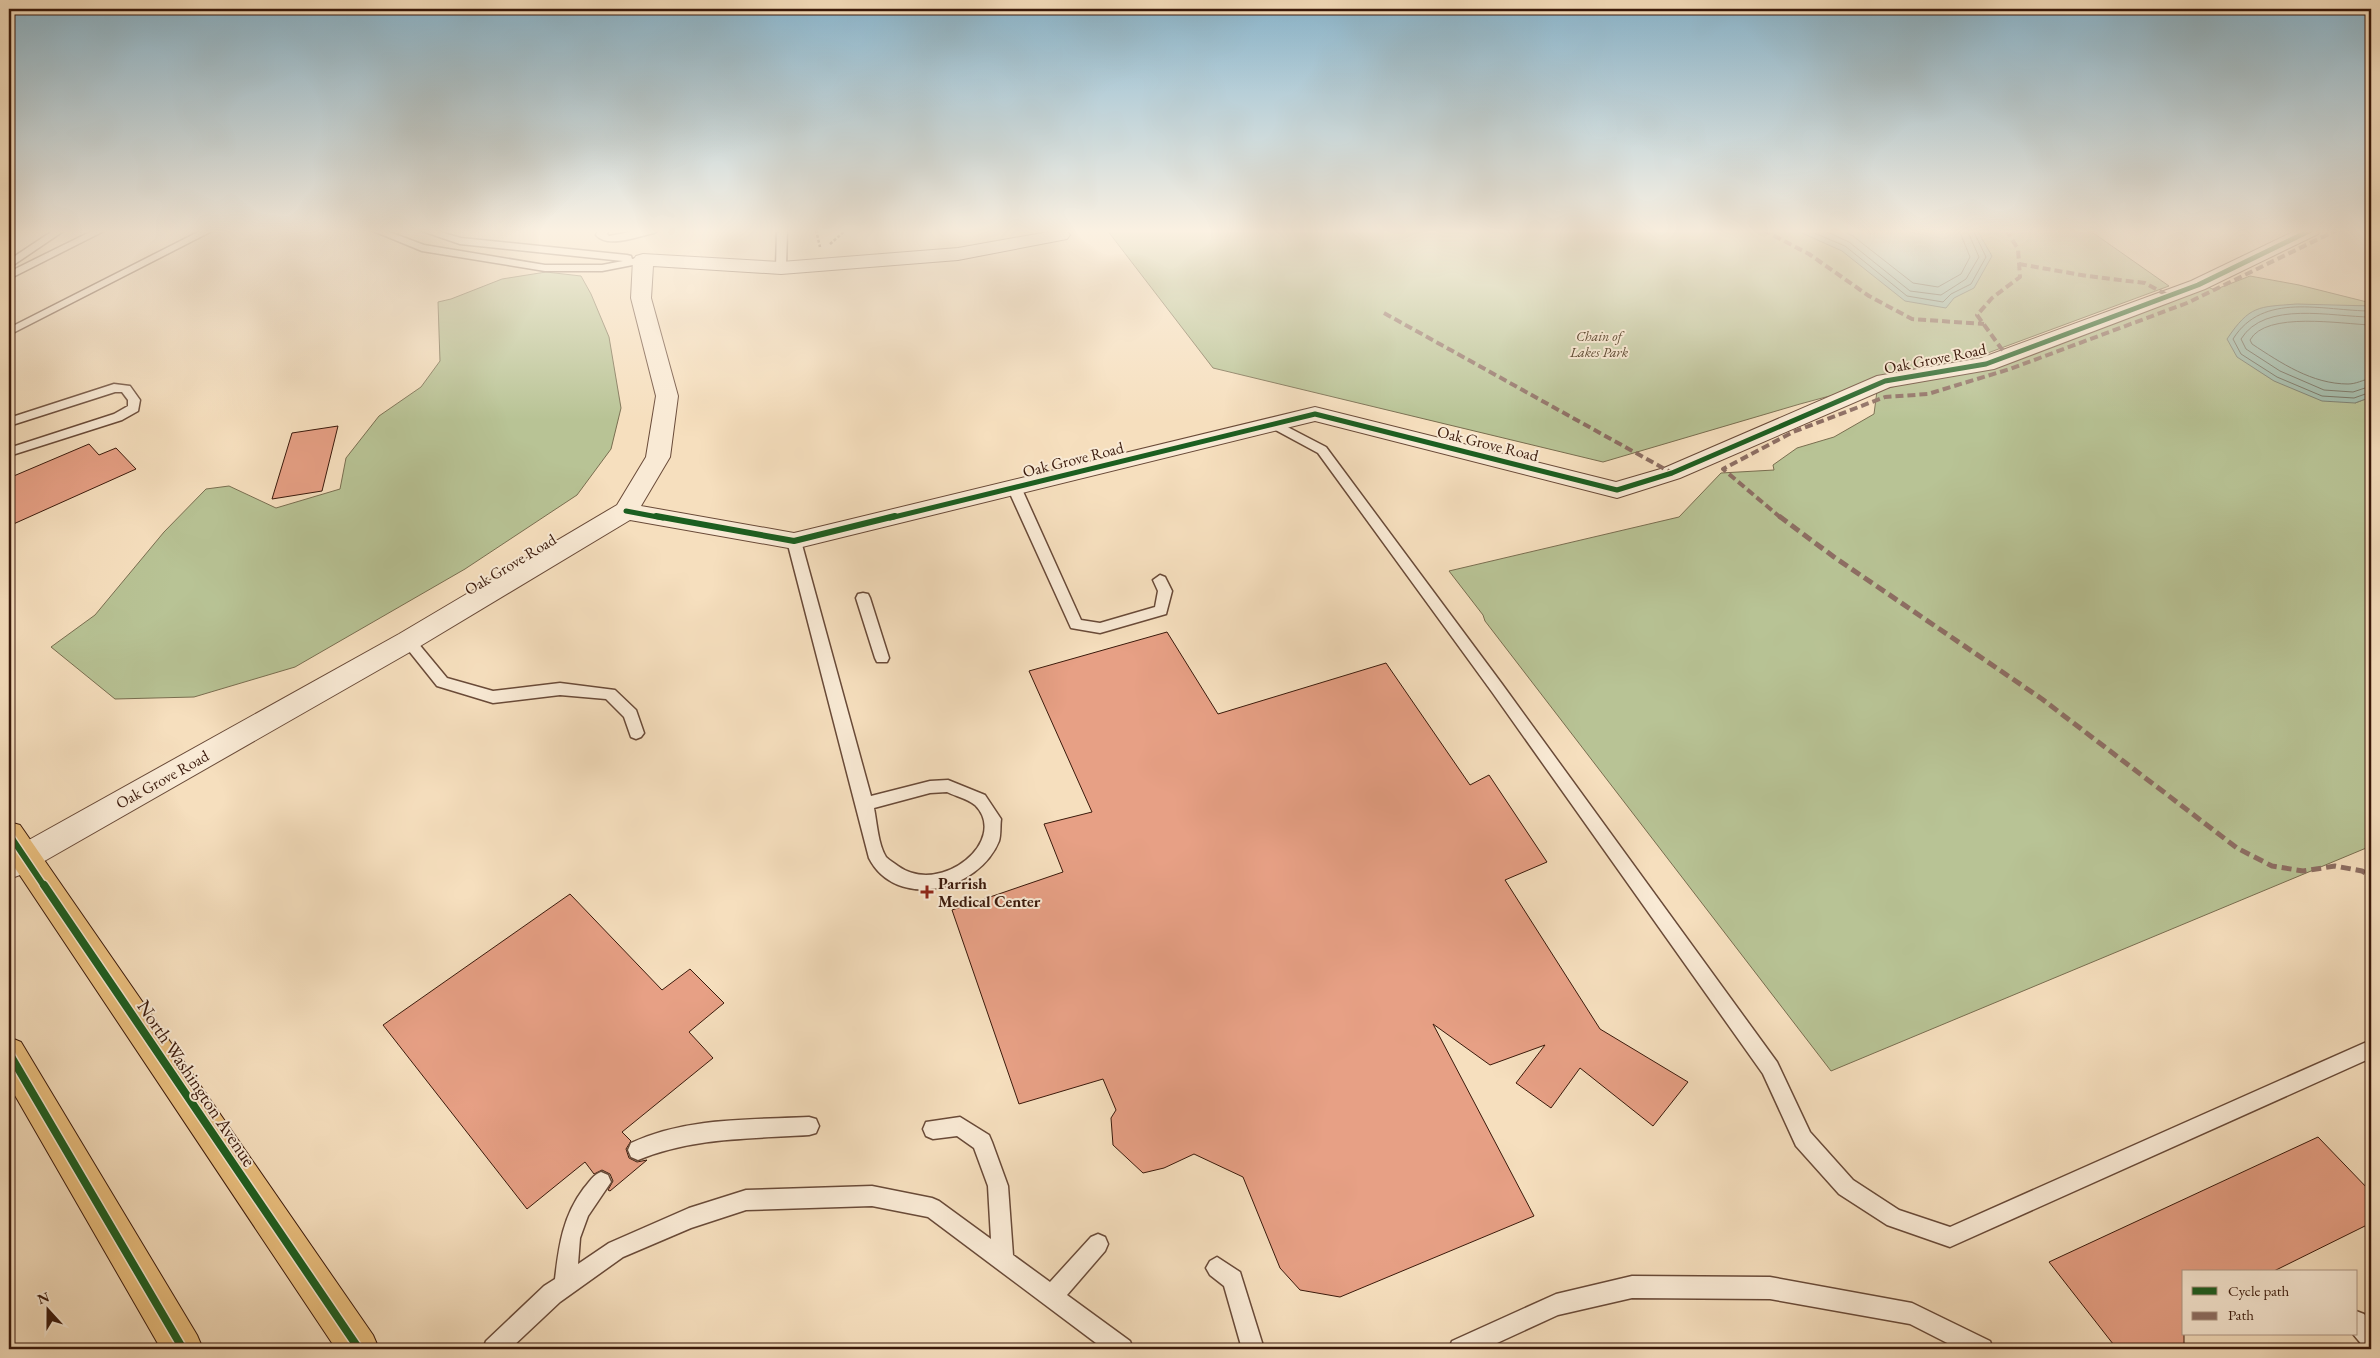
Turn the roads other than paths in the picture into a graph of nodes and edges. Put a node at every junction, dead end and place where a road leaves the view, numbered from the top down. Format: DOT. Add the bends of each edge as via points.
graph roads {
  1 [pos="85,293"];
  2 [pos="641,293"];
  3 [pos="2176,293"];
  4 [pos="9,332"];
  5 [pos="9,422"];
  6 [pos="1274,424"];
  7 [pos="9,452"];
  8 [pos="1014,487"];
  9 [pos="626,511"];
  10 [pos="794,540"];
  11 [pos="1160,580"];
  12 [pos="863,598"];
  13 [pos="408,641"];
  14 [pos="882,658"];
  15 [pos="636,733"];
  16 [pos="865,804"];
  17 [pos="14,852"];
  18 [pos="2371,1049"];
  19 [pos="9,1053"];
  20 [pos="809,1126"];
  21 [pos="933,1129"];
  22 [pos="638,1150"];
  23 [pos="601,1182"];
  24 [pos="1098,1244"];
  25 [pos="1003,1261"];
  26 [pos="1217,1268"];
  27 [pos="565,1285"];
  28 [pos="1051,1297"];
  29 [pos="2358,1324"];
  30 [pos="2371,1338"];
  31 [pos="183,1349"];
  32 [pos="359,1349"];
  33 [pos="494,1349"];
  34 [pos="1122,1349"];
  35 [pos="1253,1349"];
  36 [pos="1460,1349"];
  37 [pos="1982,1349"];
  1 -- 4 [label="lane"];
  2 -- 9 [label="street, Oak Grove Road" via="667,396 658,457"];
  3 -- 6 [label="street, Oak Grove Road" via="1986,364 1886,381 1672,473 1618,490 1315,414"];
  5 -- 7 [label="lane" via="114,388 126,389 134,400 134,408 118,416"];
  6 -- 8 [label="street, Oak Grove Road"];
  6 -- 18 [label="lane" via="1322,450 1770,1068 1803,1139 1846,1187 1894,1218 1950,1237"];
  8 -- 10 [label="street, Oak Grove Road"];
  8 -- 11 [label="lane" via="1076,624 1100,628 1161,610 1165,591"];
  9 -- 10 [label="street, Oak Grove Road"];
  9 -- 13 [label="street, Oak Grove Road"];
  10 -- 16 [label="lane"];
  12 -- 14 [label="lane"];
  13 -- 15 [label="lane" via="442,682 492,698 560,689 610,694 631,714"];
  13 -- 17 [label="street, Oak Grove Road"];
  16 -- 16 [label="lane" via="880,861 892,873 909,880 929,883 950,879 968,870 982,857 991,841 994,826 990,811 966,790 930,786"];
  17 -- 32 [label="main road, North Washington Avenue"];
  19 -- 31 [label="main road"];
  20 -- 22 [label="lane" via="680,1135 650,1142"];
  21 -- 25 [label="lane" via="960,1126 982,1142 998,1186"];
  23 -- 27 [label="lane" via="580,1210 570,1238"];
  24 -- 28 [label="lane"];
  25 -- 27 [label="lane" via="932,1208 872,1196 746,1200 689,1218 616,1250"];
  25 -- 28 [label="lane"];
  26 -- 35 [label="lane" via="1233,1279"];
  27 -- 33 [label="lane"];
  28 -- 34 [label="lane"];
  29 -- 30 [label="lane"];
  36 -- 37 [label="lane" via="1556,1305 1632,1287 1770,1288 1912,1314"];
}
